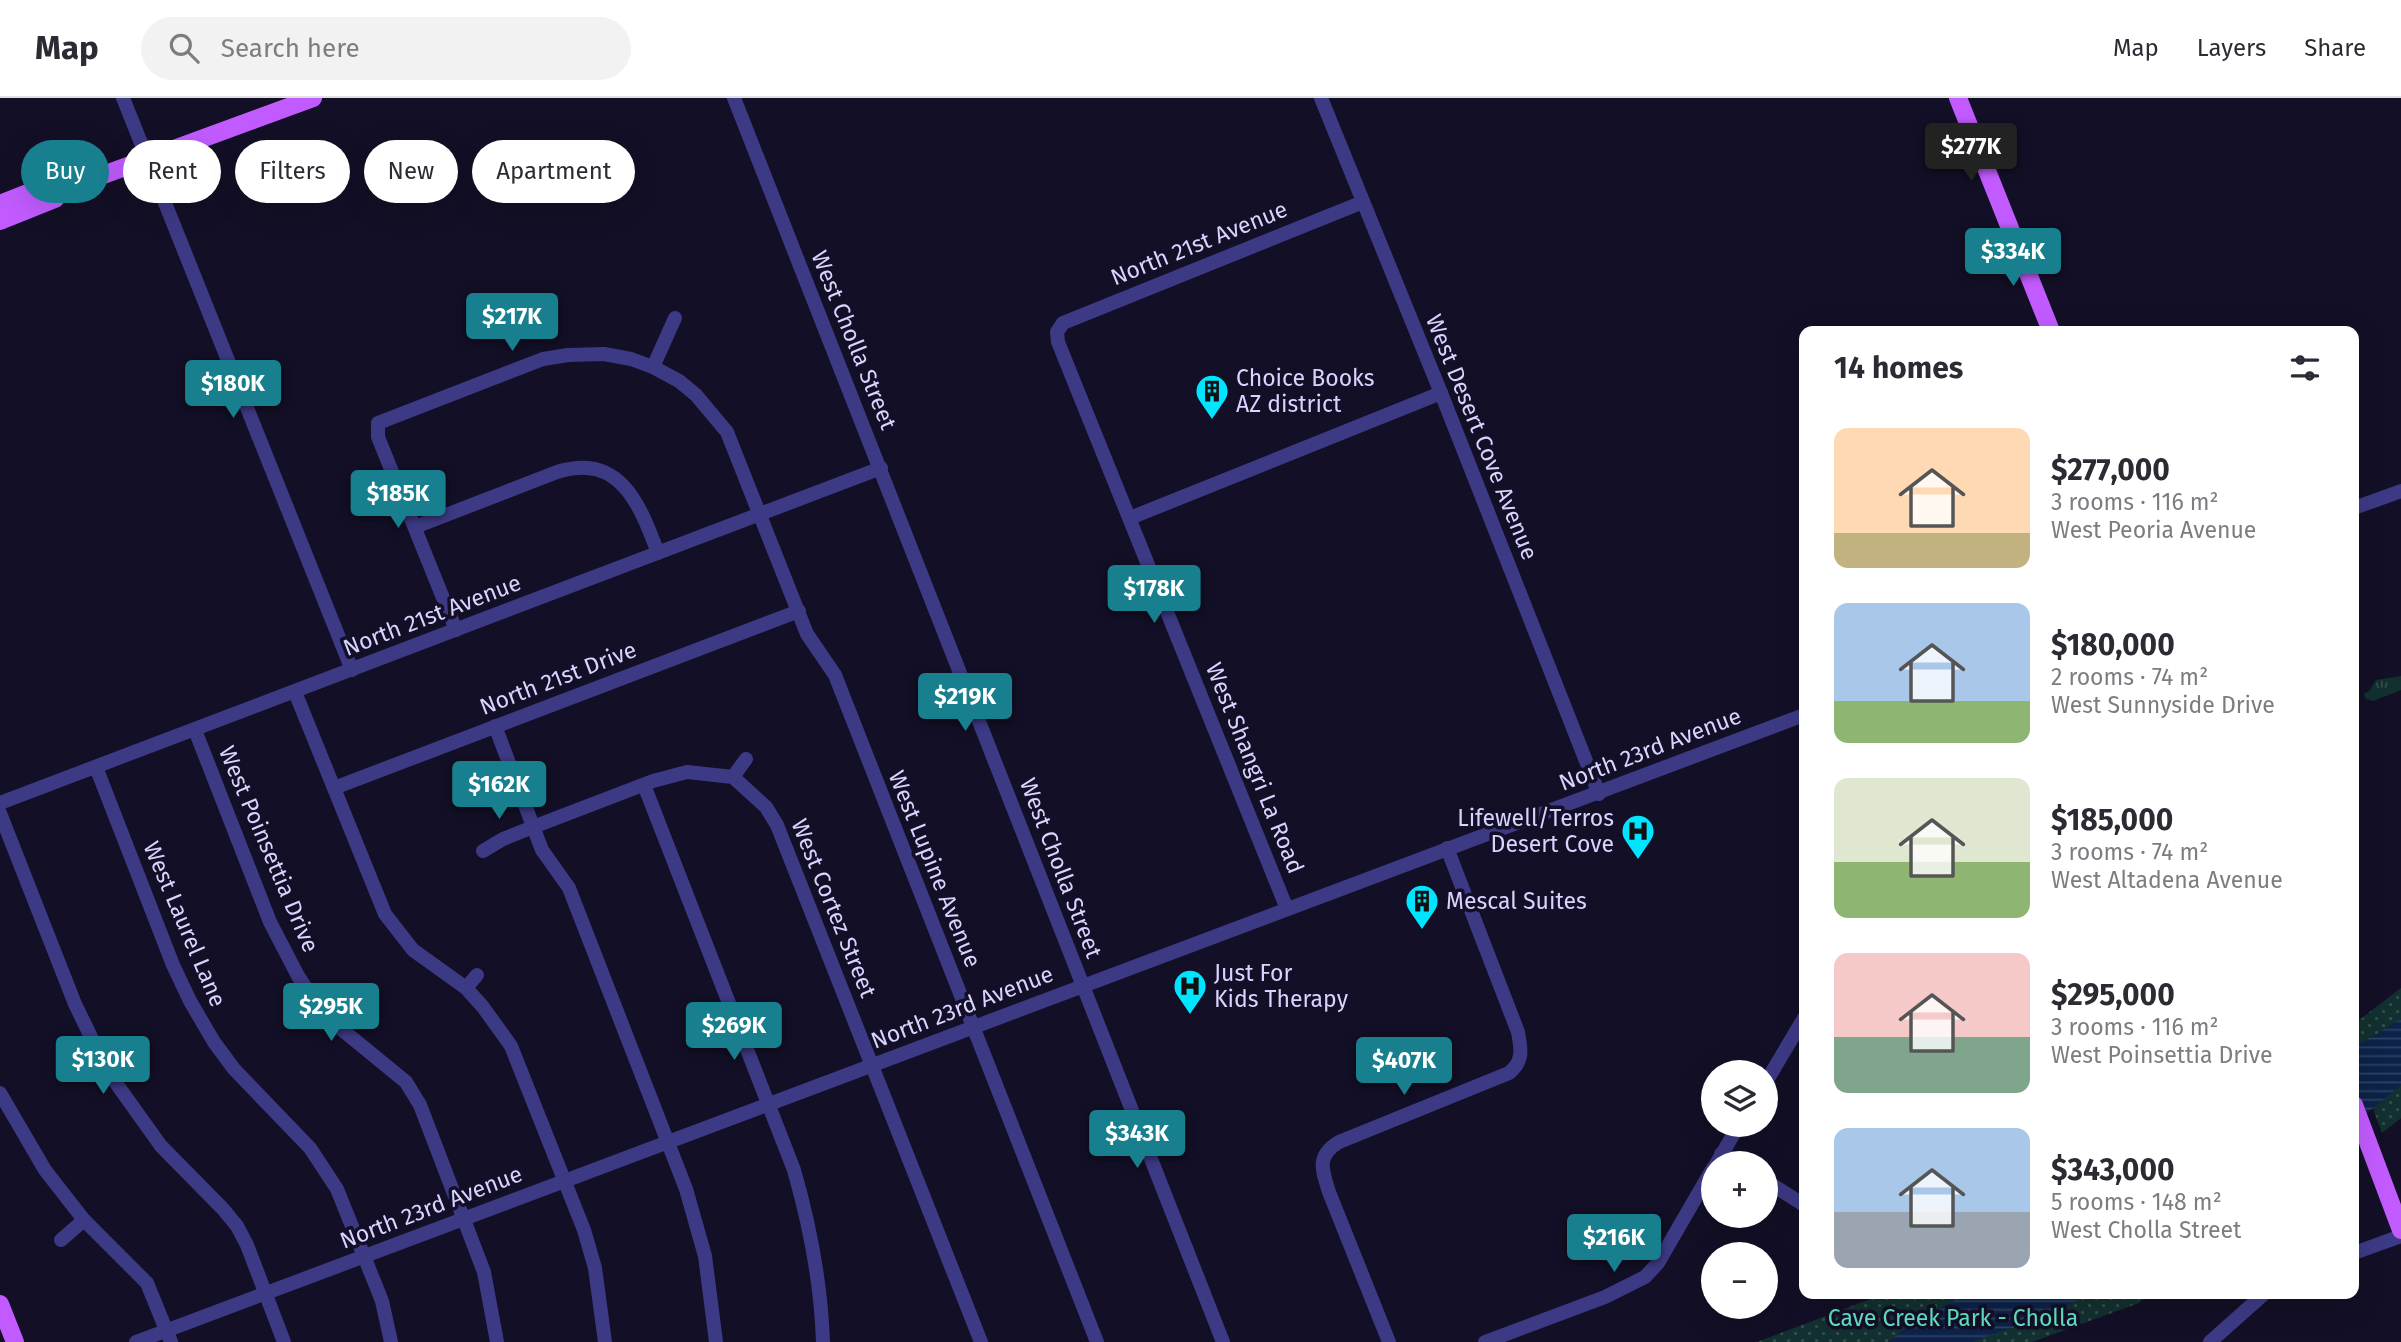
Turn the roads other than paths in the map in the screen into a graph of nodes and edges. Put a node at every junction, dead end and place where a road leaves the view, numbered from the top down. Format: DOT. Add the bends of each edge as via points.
graph roads {
  1 [pos="123,98"];
  2 [pos="313,98"];
  3 [pos="734,98"];
  4 [pos="1321,98"];
  5 [pos="1958,98"];
  6 [pos="140,140"];
  7 [pos="197,140"];
  8 [pos="21,196"];
  9 [pos="1363,202"];
  10 [pos="45,203"];
  11 [pos="165,203"];
  12 [pos="0,204"];
  13 [pos="0,221"];
  14 [pos="675,318"];
  15 [pos="2049,326"];
  16 [pos="1057,332"];
  17 [pos="653,367"];
  18 [pos="1441,393"];
  19 [pos="881,468"];
  20 [pos="2401,491"];
  21 [pos="2359,506"];
  22 [pos="761,514"];
  23 [pos="1130,518"];
  24 [pos="415,527"];
  25 [pos="659,553"];
  26 [pos="799,611"];
  27 [pos="456,630"];
  28 [pos="352,670"];
  29 [pos="295,692"];
  30 [pos="1799,720"];
  31 [pos="495,726"];
  32 [pos="195,730"];
  33 [pos="746,759"];
  34 [pos="96,767"];
  35 [pos="733,777"];
  36 [pos="643,785"];
  37 [pos="334,788"];
  38 [pos="1599,794"];
  39 [pos="0,803"];
  40 [pos="0,813"];
  41 [pos="533,827"];
  42 [pos="1447,849"];
  43 [pos="483,851"];
  44 [pos="1287,909"];
  45 [pos="477,975"];
  46 [pos="1083,986"];
  47 [pos="466,988"];
  48 [pos="1799,1026"];
  49 [pos="973,1027"];
  50 [pos="1778,1062"];
  51 [pos="872,1065"];
  52 [pos="0,1093"];
  53 [pos="769,1104"];
  54 [pos="2359,1118"];
  55 [pos="669,1142"];
  56 [pos="565,1180"];
  57 [pos="1701,1189"];
  58 [pos="1778,1189"];
  59 [pos="1799,1202"];
  60 [pos="464,1219"];
  61 [pos="84,1220"];
  62 [pos="2401,1230"];
  63 [pos="2401,1236"];
  64 [pos="61,1240"];
  65 [pos="2359,1250"];
  66 [pos="365,1256"];
  67 [pos="836,1282"];
  68 [pos="820,1284"];
  69 [pos="266,1293"];
  70 [pos="2258,1299"];
  71 [pos="0,1304"];
  72 [pos="169,1336"];
  73 [pos="15,1342"];
  74 [pos="136,1342"];
  75 [pos="284,1342"];
  76 [pos="391,1342"];
  77 [pos="497,1342"];
  78 [pos="605,1342"];
  79 [pos="716,1342"];
  80 [pos="824,1342"];
  81 [pos="981,1342"];
  82 [pos="1097,1342"];
  83 [pos="1223,1342"];
  84 [pos="1389,1342"];
  85 [pos="1485,1342"];
  86 [pos="2210,1342"];
  1 -- 6 [label="street"];
  2 -- 7 [label="main road"];
  3 -- 19 [label="street, West Cholla Street"];
  4 -- 9 [label="street, West Desert Cove Avenue"];
  5 -- 15 [label="main road"];
  8 -- 12 [label="main road"];
  9 -- 16 [label="street, North 21st Avenue" via="1063,323"];
  9 -- 18 [label="street, West Desert Cove Avenue"];
  10 -- 13 [label="main road"];
  11 -- 28 [label="street"];
  14 -- 17 [label="street"];
  16 -- 23 [label="street, West Shangri La Road"];
  17 -- 22 [label="street, West Lupine Avenue" via="679,381 717,417"];
  17 -- 24 [label="street, West Lupine Avenue" via="604,354 543,359 378,423 378,437"];
  18 -- 23 [label="street"];
  18 -- 38 [label="street, West Desert Cove Avenue"];
  19 -- 22 [label="street, North 21st Avenue"];
  19 -- 46 [label="street, West Cholla Street"];
  20 -- 21 [label="street"];
  22 -- 25 [label="street, North 21st Avenue"];
  22 -- 26 [label="street, West Lupine Avenue"];
  23 -- 44 [label="street, West Shangri La Road"];
  24 -- 25 [label="street" via="569,468 581,468 611,475 634,496"];
  24 -- 27 [label="street"];
  25 -- 27 [label="street, North 21st Avenue"];
  26 -- 31 [label="street, North 21st Drive"];
  26 -- 49 [label="street, West Lupine Avenue" via="807,634 835,675"];
  27 -- 28 [label="street, North 21st Avenue"];
  28 -- 29 [label="street, North 21st Avenue"];
  29 -- 32 [label="street, North 21st Avenue"];
  29 -- 37 [label="street"];
  30 -- 38 [label="street, North 23rd Avenue"];
  31 -- 37 [label="street, North 21st Drive"];
  31 -- 41 [label="street"];
  32 -- 34 [label="street, North 21st Avenue"];
  32 -- 60 [label="street, West Poinsettia Drive" via="286,955 340,1028 413,1092"];
  33 -- 35 [label="street"];
  34 -- 39 [label="street, North 21st Avenue"];
  34 -- 66 [label="street, West Laurel Lane" via="190,1001 234,1069 324,1168"];
  35 -- 36 [label="street" via="687,772"];
  35 -- 51 [label="street, West Cortez Street" via="761,802 777,825"];
  36 -- 41 [label="street"];
  36 -- 53 [label="street"];
  37 -- 47 [label="street" via="385,914 413,950"];
  38 -- 42 [label="street, North 23rd Avenue"];
  40 -- 69 [label="street" via="75,1004 108,1072 161,1146 237,1226"];
  41 -- 43 [label="street"];
  41 -- 55 [label="street" via="542,850 569,888"];
  42 -- 44 [label="street, North 23rd Avenue"];
  42 -- 84 [label="street" via="1518,1032 1521,1058 1509,1073 1339,1142 1323,1159 1329,1192"];
  44 -- 46 [label="street, North 23rd Avenue"];
  45 -- 47 [label="street"];
  46 -- 49 [label="street, North 23rd Avenue"];
  46 -- 83 [label="street, West Cholla Street"];
  47 -- 56 [label="street" via="511,1046"];
  48 -- 50 [label="street"];
  49 -- 51 [label="street, North 23rd Avenue"];
  49 -- 82 [label="street, West Lupine Avenue"];
  51 -- 53 [label="street, North 23rd Avenue"];
  51 -- 81 [label="street, West Cortez Street"];
  52 -- 61 [label="street" via="45,1170"];
  53 -- 55 [label="street, North 23rd Avenue"];
  53 -- 68 [label="street" via="803,1203"];
  54 -- 62 [label="main road"];
  55 -- 56 [label="street, North 23rd Avenue"];
  55 -- 79 [label="street" via="705,1256"];
  56 -- 60 [label="street, North 23rd Avenue"];
  56 -- 78 [label="street" via="595,1268"];
  57 -- 85 [label="street" via="1645,1277"];
  58 -- 59 [label="street"];
  60 -- 66 [label="street, North 23rd Avenue"];
  60 -- 77 [label="street, West Poinsettia Drive" via="490,1294"];
  61 -- 64 [label="street"];
  61 -- 72 [label="street" via="147,1283"];
  63 -- 65 [label="street"];
  66 -- 69 [label="street, North 23rd Avenue"];
  66 -- 76 [label="street, West Laurel Lane"];
  67 -- 68 [label="street"];
  68 -- 80 [label="street"];
  69 -- 72 [label="street, North 23rd Avenue"];
  69 -- 75 [label="street"];
  70 -- 86 [label="street"];
  71 -- 73 [label="main road"];
  72 -- 74 [label="street, North 23rd Avenue"];
}
